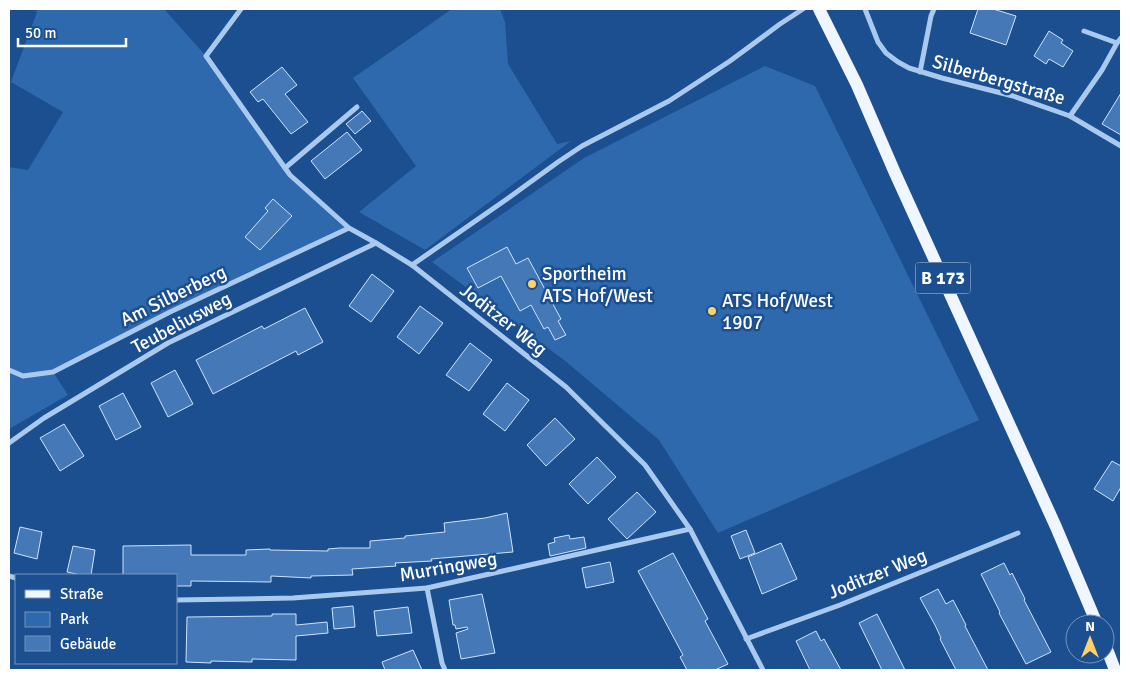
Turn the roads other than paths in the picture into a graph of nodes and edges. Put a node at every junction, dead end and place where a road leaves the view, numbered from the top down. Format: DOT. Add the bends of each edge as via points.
graph roads {
  1 [pos="242,9"];
  2 [pos="803,9"];
  3 [pos="819,9"];
  4 [pos="865,9"];
  5 [pos="934,9"];
  6 [pos="1084,31"];
  7 [pos="1121,38"];
  8 [pos="1117,43"];
  9 [pos="920,72"];
  10 [pos="357,107"];
  11 [pos="1070,116"];
  12 [pos="1121,146"];
  13 [pos="285,168"];
  14 [pos="350,228"];
  15 [pos="376,242"];
  16 [pos="412,265"];
  17 [pos="9,370"];
  18 [pos="9,443"];
  19 [pos="690,529"];
  20 [pos="1018,534"];
  21 [pos="427,588"];
  22 [pos="178,600"];
  23 [pos="1093,614"];
  24 [pos="746,639"];
  25 [pos="445,670"];
  26 [pos="763,670"];
  1 -- 13 [label="street, Joditzer Weg" via="206,56"];
  2 -- 16 [label="street" via="669,101 582,146"];
  3 -- 23 [label="main road, B 173" via="857,85"];
  4 -- 9 [label="street, Silberbergstraße" via="886,53"];
  5 -- 9 [label="street"];
  6 -- 8 [label="street"];
  7 -- 8 [label="street"];
  8 -- 11 [label="street"];
  9 -- 11 [label="street, Silberbergstraße" via="1013,96"];
  10 -- 13 [label="street"];
  11 -- 12 [label="street, Silberbergstraße"];
  13 -- 14 [label="street, Joditzer Weg"];
  14 -- 15 [label="street, Joditzer Weg"];
  14 -- 17 [label="street, Am Silberberg" via="170,312 53,372 23,376"];
  15 -- 16 [label="street, Joditzer Weg"];
  15 -- 18 [label="street, Teubeliusweg" via="168,343 44,418"];
  16 -- 19 [label="street, Joditzer Weg" via="566,387 645,465"];
  19 -- 21 [label="street, Murringweg"];
  19 -- 24 [label="street, Joditzer Weg"];
  20 -- 24 [label="street, Joditzer Weg"];
  21 -- 22 [label="street, Murringweg" via="294,598"];
  21 -- 25 [label="street"];
  24 -- 26 [label="street, Joditzer Weg"];
}
